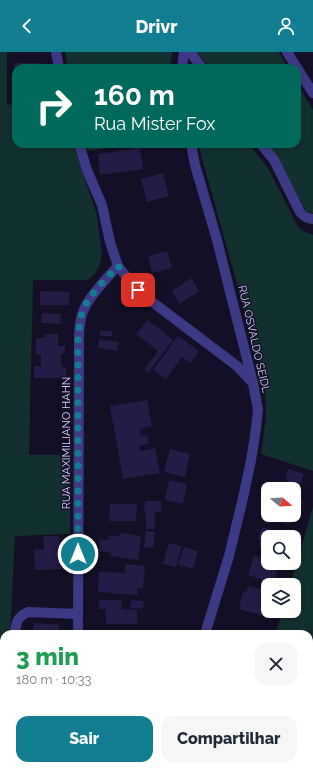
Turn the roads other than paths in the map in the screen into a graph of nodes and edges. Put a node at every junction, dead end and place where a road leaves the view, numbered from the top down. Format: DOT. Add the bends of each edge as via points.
graph roads {
  1 [pos="56,52"];
  2 [pos="184,52"];
  3 [pos="190,52"];
  4 [pos="287,52"];
  5 [pos="58,64"];
  6 [pos="182,64"];
  7 [pos="199,64"];
  8 [pos="295,64"];
  9 [pos="301,74"];
  10 [pos="313,93"];
  11 [pos="80,148"];
  12 [pos="192,148"];
  13 [pos="264,148"];
  14 [pos="313,219"];
  15 [pos="118,266"];
  16 [pos="253,383"];
  17 [pos="78,614"];
  18 [pos="15,630"];
  19 [pos="78,630"];
  20 [pos="206,630"];
  1 -- 5 [label="street"];
  2 -- 6 [label="street"];
  3 -- 7 [label="street"];
  4 -- 8 [label="street"];
  9 -- 10 [label="street"];
  11 -- 15 [label="street" via="102,205"];
  12 -- 16 [label="street, RUA OSVALDO SEIDL"];
  13 -- 14 [label="street" via="274,160 300,212"];
  15 -- 16 [label="street" via="147,298 237,366"];
  15 -- 17 [label="street, RUA MAXIMILIANO HAHN" via="84,308 79,327"];
  16 -- 20 [label="street, RUA OSVALDO SEIDL" via="258,410 251,460 229,556"];
  17 -- 18 [label="street" via="28,612 21,615"];
  17 -- 19 [label="street, RUA MAXIMILIANO HAHN"];
}
